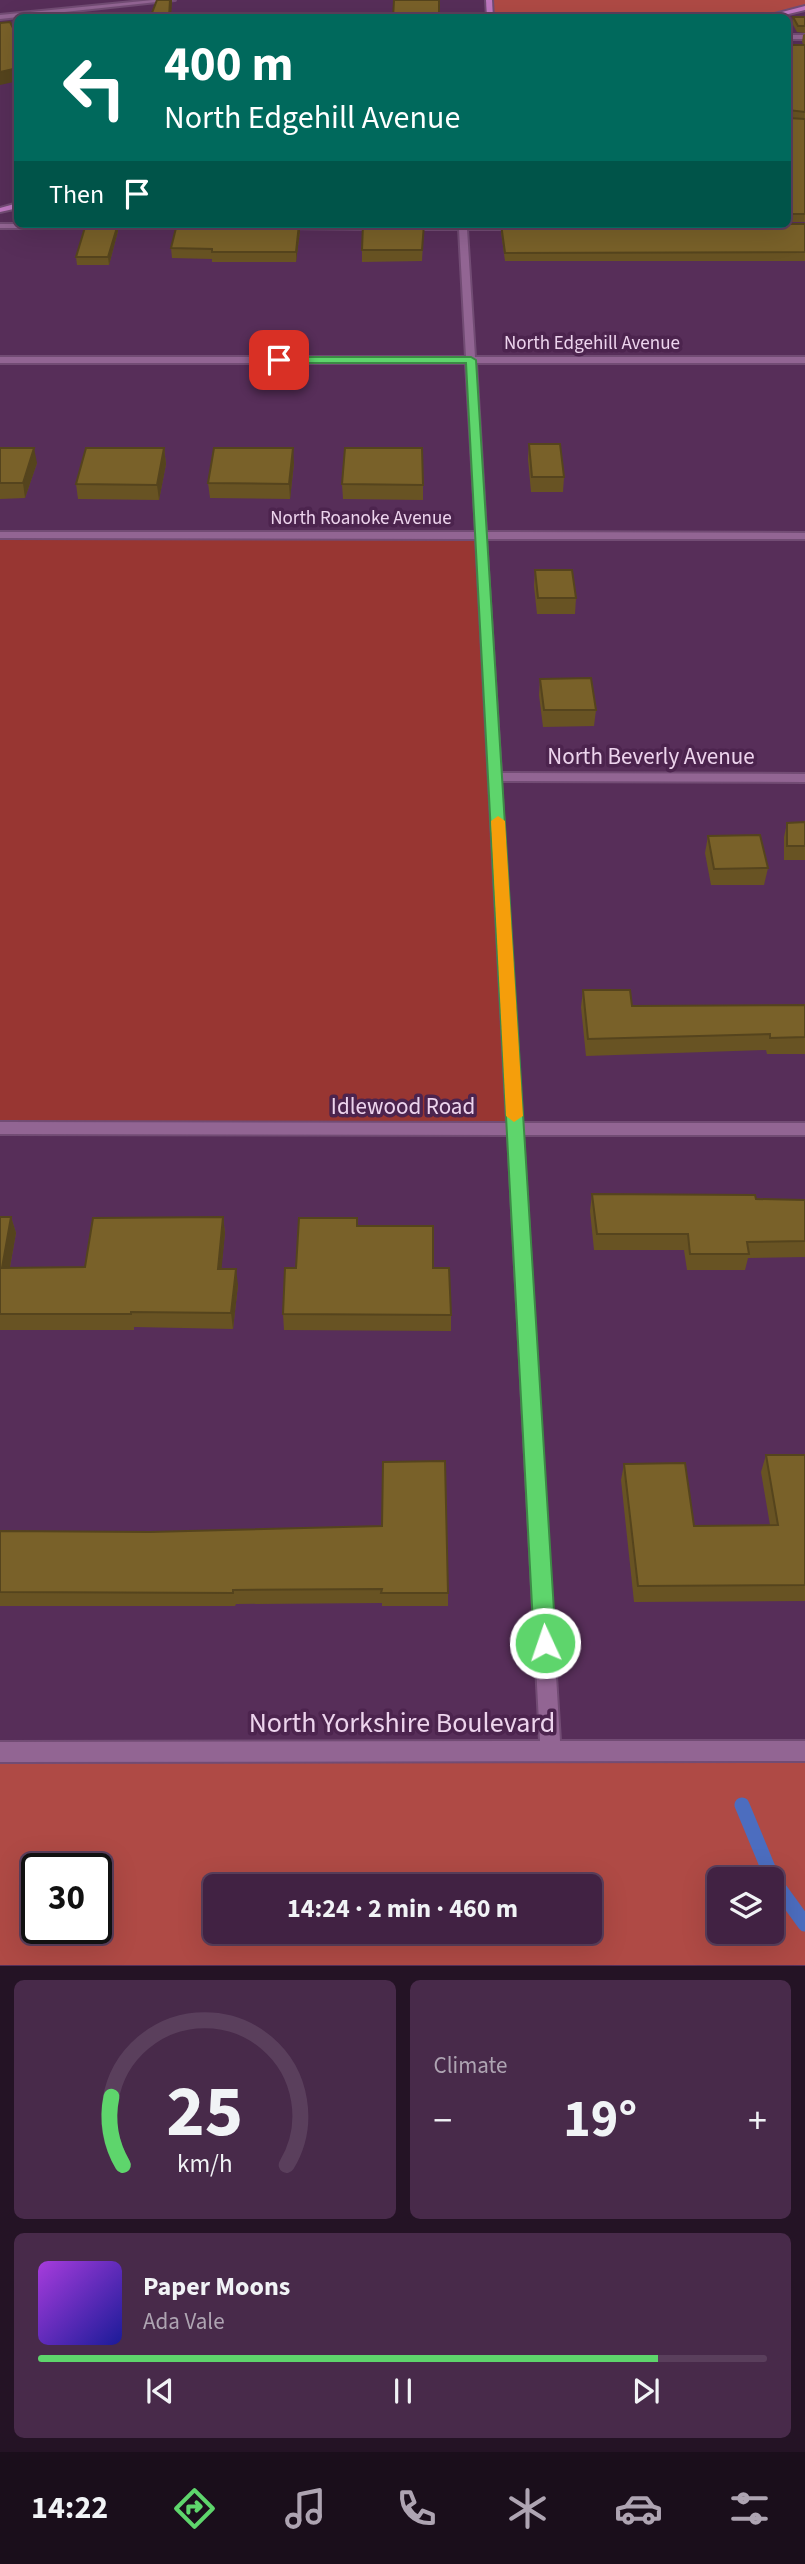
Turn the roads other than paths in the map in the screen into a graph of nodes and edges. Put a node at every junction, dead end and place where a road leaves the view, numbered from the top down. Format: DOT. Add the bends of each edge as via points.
graph roads {
  1 [pos="172,0"];
  2 [pos="805,8"];
  3 [pos="30,14"];
  4 [pos="779,14"];
  5 [pos="463,228"];
  6 [pos="0,360"];
  7 [pos="471,360"];
  8 [pos="805,360"];
  9 [pos="0,535"];
  10 [pos="481,536"];
  11 [pos="805,536"];
  12 [pos="496,777"];
  13 [pos="805,778"];
  14 [pos="0,1128"];
  15 [pos="515,1129"];
  16 [pos="805,1129"];
  17 [pos="551,1751"];
  18 [pos="805,1751"];
  19 [pos="0,1752"];
  1 -- 3 [label="street"];
  2 -- 4 [label="street"];
  5 -- 7 [label="street"];
  6 -- 7 [label="street, North Edgehill Avenue"];
  7 -- 8 [label="street, North Edgehill Avenue"];
  7 -- 10 [label="street"];
  9 -- 10 [label="street, North Roanoke Avenue"];
  10 -- 11 [label="street, North Roanoke Avenue"];
  10 -- 12 [label="street"];
  12 -- 13 [label="street, North Beverly Avenue"];
  12 -- 15 [label="street"];
  14 -- 15 [label="street, Idlewood Road"];
  15 -- 16 [label="street, Idlewood Road"];
  15 -- 17 [label="street"];
  17 -- 18 [label="street, North Yorkshire Boulevard"];
  17 -- 19 [label="street, North Yorkshire Boulevard"];
}
